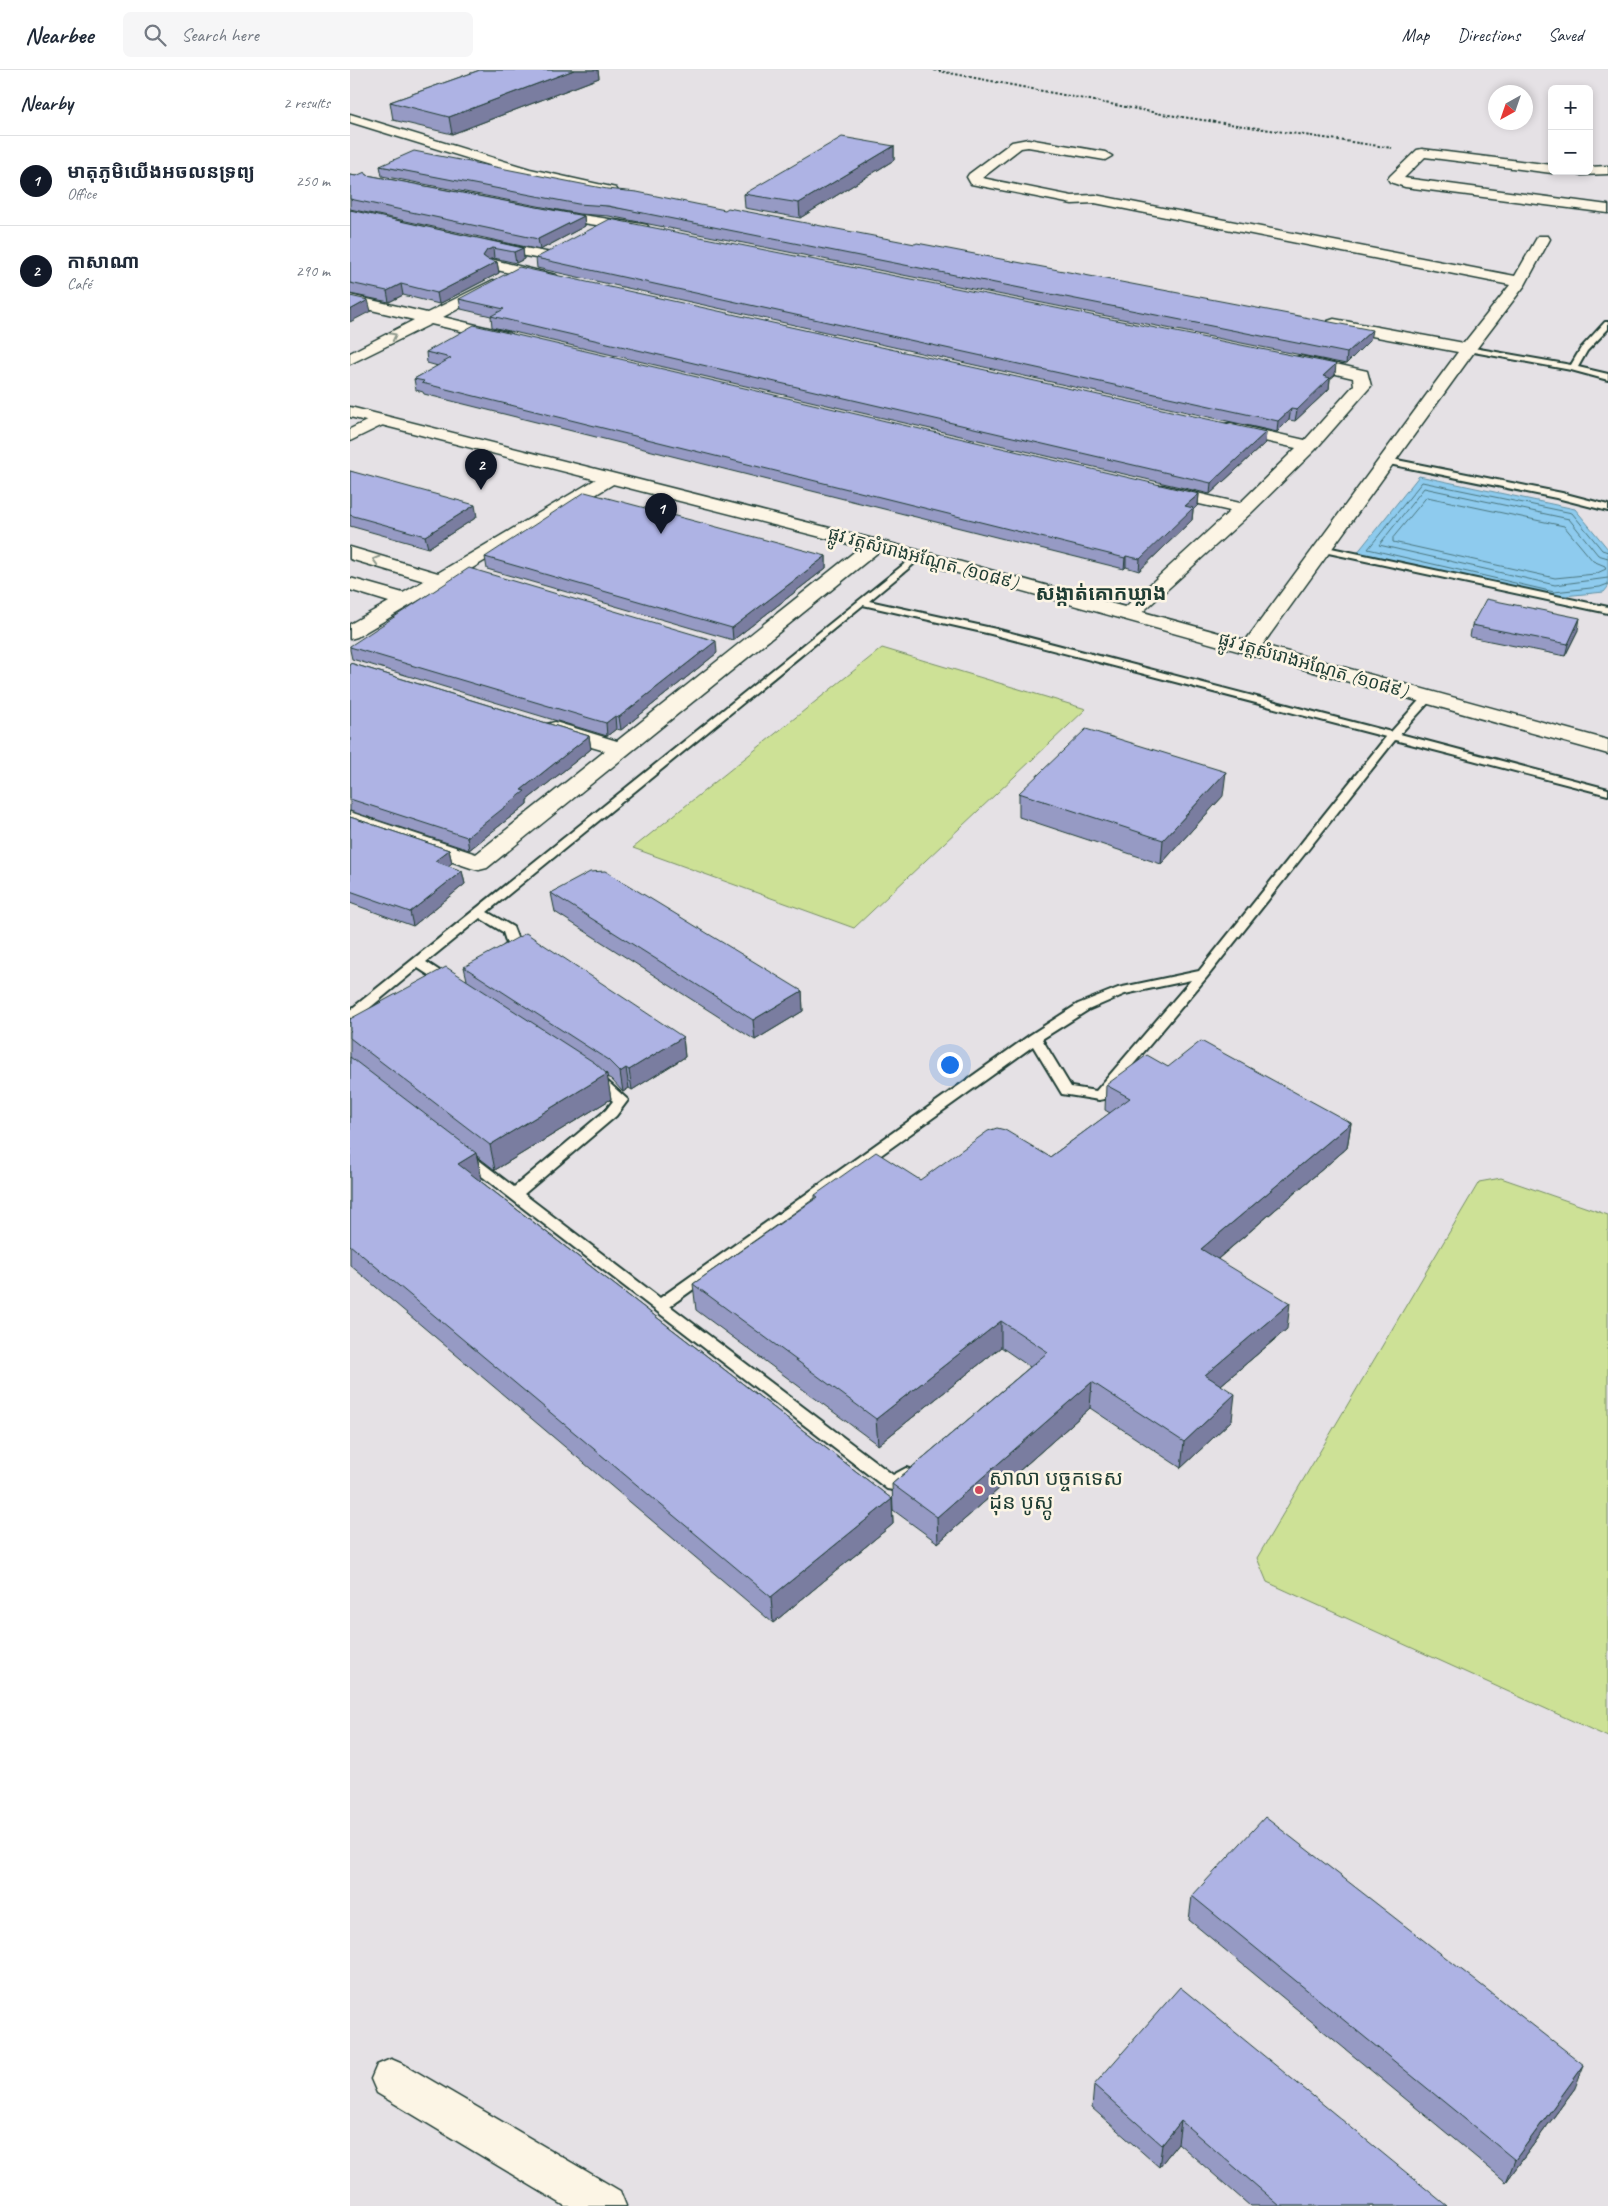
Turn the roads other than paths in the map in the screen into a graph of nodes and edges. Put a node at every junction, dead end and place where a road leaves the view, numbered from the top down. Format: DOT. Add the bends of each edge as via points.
graph roads {
  1 [pos="350,118"];
  2 [pos="1105,156"];
  3 [pos="1548,168"];
  4 [pos="1608,170"];
  5 [pos="1593,171"];
  6 [pos="621,193"];
  7 [pos="1608,209"];
  8 [pos="540,213"];
  9 [pos="579,220"];
  10 [pos="609,222"];
  11 [pos="562,229"];
  12 [pos="658,231"];
  13 [pos="586,235"];
  14 [pos="545,238"];
  15 [pos="1543,239"];
  16 [pos="473,241"];
  17 [pos="562,248"];
  18 [pos="520,251"];
  19 [pos="546,256"];
  20 [pos="494,265"];
  21 [pos="519,271"];
  22 [pos="477,274"];
  23 [pos="568,282"];
  24 [pos="1520,282"];
  25 [pos="350,300"];
  26 [pos="428,300"];
  27 [pos="404,313"];
  28 [pos="428,318"];
  29 [pos="1322,321"];
  30 [pos="1608,324"];
  31 [pos="381,325"];
  32 [pos="525,341"];
  33 [pos="1468,349"];
  34 [pos="350,359"];
  35 [pos="1290,359"];
  36 [pos="1573,368"];
  37 [pos="1608,377"];
  38 [pos="350,412"];
  39 [pos="379,420"];
  40 [pos="1211,424"];
  41 [pos="350,436"];
  42 [pos="1309,446"];
  43 [pos="1386,461"];
  44 [pos="609,479"];
  45 [pos="1146,487"];
  46 [pos="1608,508"];
  47 [pos="1244,509"];
  48 [pos="875,545"];
  49 [pos="1322,549"];
  50 [pos="350,553"];
  51 [pos="918,556"];
  52 [pos="459,568"];
  53 [pos="488,577"];
  54 [pos="439,578"];
  55 [pos="350,584"];
  56 [pos="404,600"];
  57 [pos="861,602"];
  58 [pos="1608,610"];
  59 [pos="1129,614"];
  60 [pos="350,633"];
  61 [pos="1251,647"];
  62 [pos="1428,696"];
  63 [pos="537,723"];
  64 [pos="1392,737"];
  65 [pos="1608,747"];
  66 [pos="621,749"];
  67 [pos="1608,792"];
  68 [pos="350,819"];
  69 [pos="479,912"];
  70 [pos="496,959"];
  71 [pos="418,962"];
  72 [pos="1202,974"];
  73 [pos="458,986"];
  74 [pos="350,1017"];
  75 [pos="1035,1038"];
  76 [pos="580,1068"];
  77 [pos="452,1146"];
  78 [pos="515,1194"];
  79 [pos="660,1306"];
  80 [pos="915,1466"];
  81 [pos="391,2079"];
  82 [pos="605,2206"];
  1 -- 6 [label="street" via="527,172"];
  2 -- 24 [label="street" via="1028,143 1017,145 974,177 976,181 1072,200 1095,199"];
  3 -- 7 [label="street" via="1422,153 1394,179"];
  4 -- 5 [label="street"];
  8 -- 9 [label="street"];
  9 -- 10 [label="street"];
  9 -- 11 [label="street"];
  10 -- 12 [label="street"];
  10 -- 13 [label="street"];
  14 -- 18 [label="street"];
  15 -- 24 [label="street"];
  16 -- 18 [label="street"];
  17 -- 19 [label="street"];
  18 -- 19 [label="street"];
  18 -- 20 [label="street"];
  19 -- 21 [label="street"];
  20 -- 21 [label="street"];
  20 -- 22 [label="street"];
  21 -- 23 [label="street"];
  21 -- 28 [label="street"];
  24 -- 33 [label="street"];
  25 -- 27 [label="street"];
  26 -- 27 [label="street"];
  27 -- 28 [label="street"];
  27 -- 31 [label="street"];
  28 -- 32 [label="street"];
  34 -- 28 [label="street, one-way"];
  29 -- 33 [label="street"];
  30 -- 36 [label="lane" via="1584,350"];
  33 -- 36 [label="lane"];
  33 -- 43 [label="street"];
  35 -- 42 [label="street" via="1361,375 1362,386"];
  36 -- 37 [label="lane"];
  38 -- 39 [label="street, ផ្លូវ វត្តសំរោងអណ្ដែត (១០៨៩)"];
  39 -- 41 [label="street"];
  39 -- 44 [label="street, ផ្លូវ វត្តសំរោងអណ្ដែត (១០៨៩)"];
  40 -- 42 [label="street"];
  42 -- 47 [label="street"];
  43 -- 46 [label="lane"];
  43 -- 49 [label="street"];
  44 -- 48 [label="street, ផ្លូវ វត្តសំរោងអណ្ដែត (១០៨៩)"];
  44 -- 52 [label="street"];
  45 -- 47 [label="street"];
  47 -- 59 [label="street"];
  48 -- 51 [label="street, ផ្លូវ វត្តសំរោងអណ្ដែត (១០៨៩)"];
  48 -- 66 [label="street" via="734,649"];
  49 -- 58 [label="lane"];
  49 -- 61 [label="street"];
  54 -- 50 [label="street, one-way"];
  51 -- 57 [label="lane"];
  51 -- 59 [label="street, ផ្លូវ វត្តសំរោងអណ្ដែត (១០៨៩)"];
  52 -- 53 [label="street"];
  52 -- 54 [label="street"];
  54 -- 56 [label="street"];
  55 -- 56 [label="street"];
  56 -- 60 [label="street"];
  57 -- 64 [label="lane" via="992,631"];
  57 -- 69 [label="lane"];
  59 -- 61 [label="street, ផ្លូវ វត្តសំរោងអណ្ដែត (១០៨៩)"];
  61 -- 62 [label="street, ផ្លូវ វត្តសំរោងអណ្ដែត (១០៨៩)"];
  62 -- 64 [label="lane"];
  62 -- 65 [label="street, ផ្លូវ វត្តសំរោងអណ្ដែត (១០៨៩)"];
  63 -- 66 [label="street"];
  64 -- 67 [label="lane"];
  64 -- 72 [label="lane"];
  66 -- 68 [label="street" via="479,863"];
  69 -- 70 [label="lane" via="509,930 514,945"];
  69 -- 71 [label="lane"];
  71 -- 73 [label="lane"];
  71 -- 74 [label="lane"];
  72 -- 75 [label="lane" via="1122,991 1084,1007"];
  72 -- 75 [label="lane" via="1099,1096 1067,1091"];
  75 -- 79 [label="lane"];
  76 -- 78 [label="lane" via="605,1084 620,1100 611,1113"];
  77 -- 78 [label="lane"];
  78 -- 79 [label="lane"];
  79 -- 80 [label="lane" via="893,1484"];
  81 -- 82 [label="street"];
}
